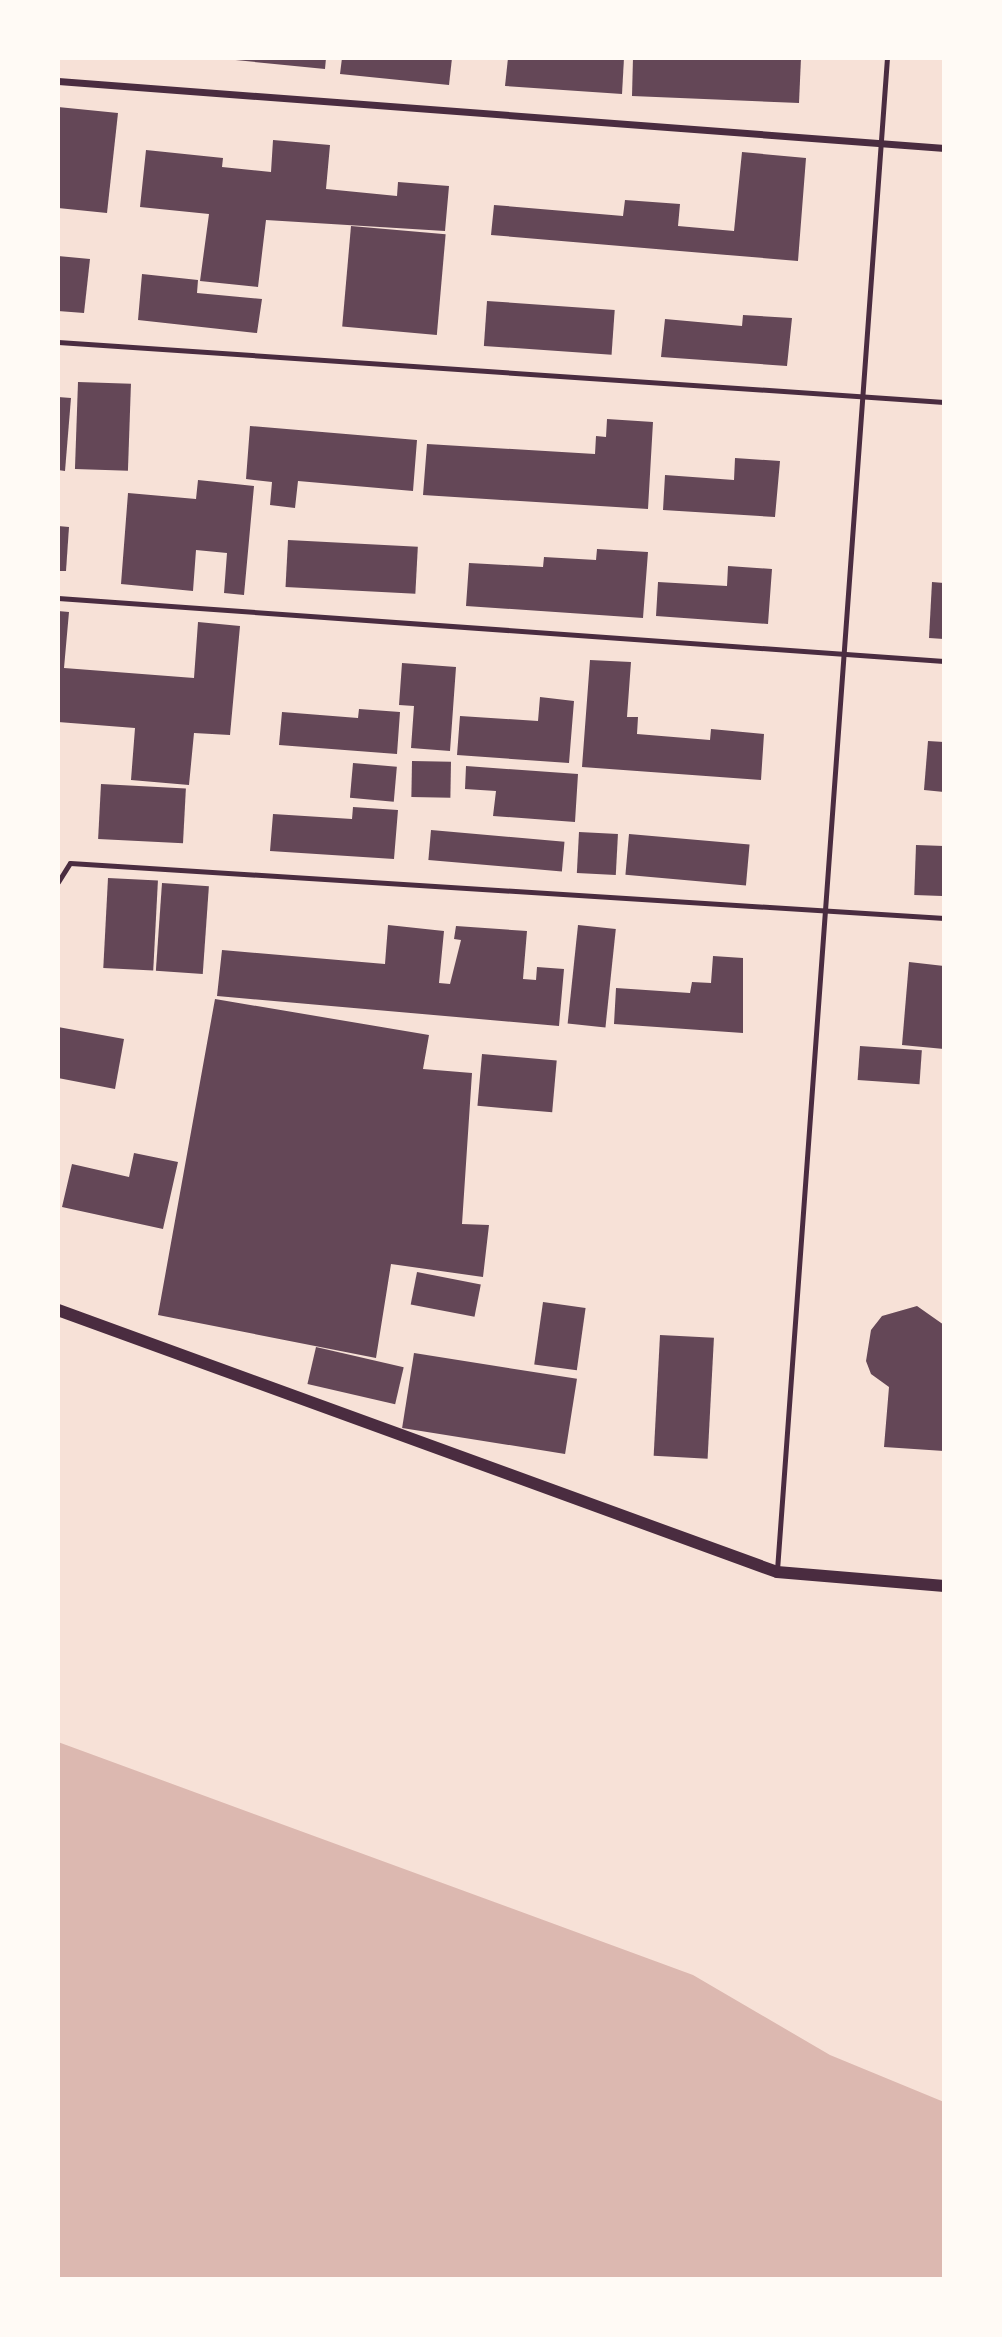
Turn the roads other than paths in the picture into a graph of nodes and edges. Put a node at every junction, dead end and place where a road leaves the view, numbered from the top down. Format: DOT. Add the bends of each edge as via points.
graph roads {
  1 [pos="887,58"];
  2 [pos="58,81"];
  3 [pos="881,143"];
  4 [pos="944,148"];
  5 [pos="58,342"];
  6 [pos="862,396"];
  7 [pos="944,402"];
  8 [pos="58,598"];
  9 [pos="844,653"];
  10 [pos="944,661"];
  11 [pos="58,882"];
  12 [pos="825,909"];
  13 [pos="944,918"];
  14 [pos="58,1310"];
  15 [pos="777,1572"];
  16 [pos="944,1586"];
  1 -- 3 [label="lane"];
  2 -- 3 [label="street"];
  3 -- 4 [label="street"];
  3 -- 6 [label="lane"];
  5 -- 6 [label="lane"];
  6 -- 7 [label="lane"];
  6 -- 9 [label="lane"];
  8 -- 9 [label="lane"];
  9 -- 10 [label="lane"];
  9 -- 12 [label="lane"];
  11 -- 12 [label="lane" via="70,863"];
  12 -- 13 [label="lane"];
  12 -- 15 [label="lane"];
  14 -- 15 [label="street"];
  15 -- 16 [label="street"];
}
